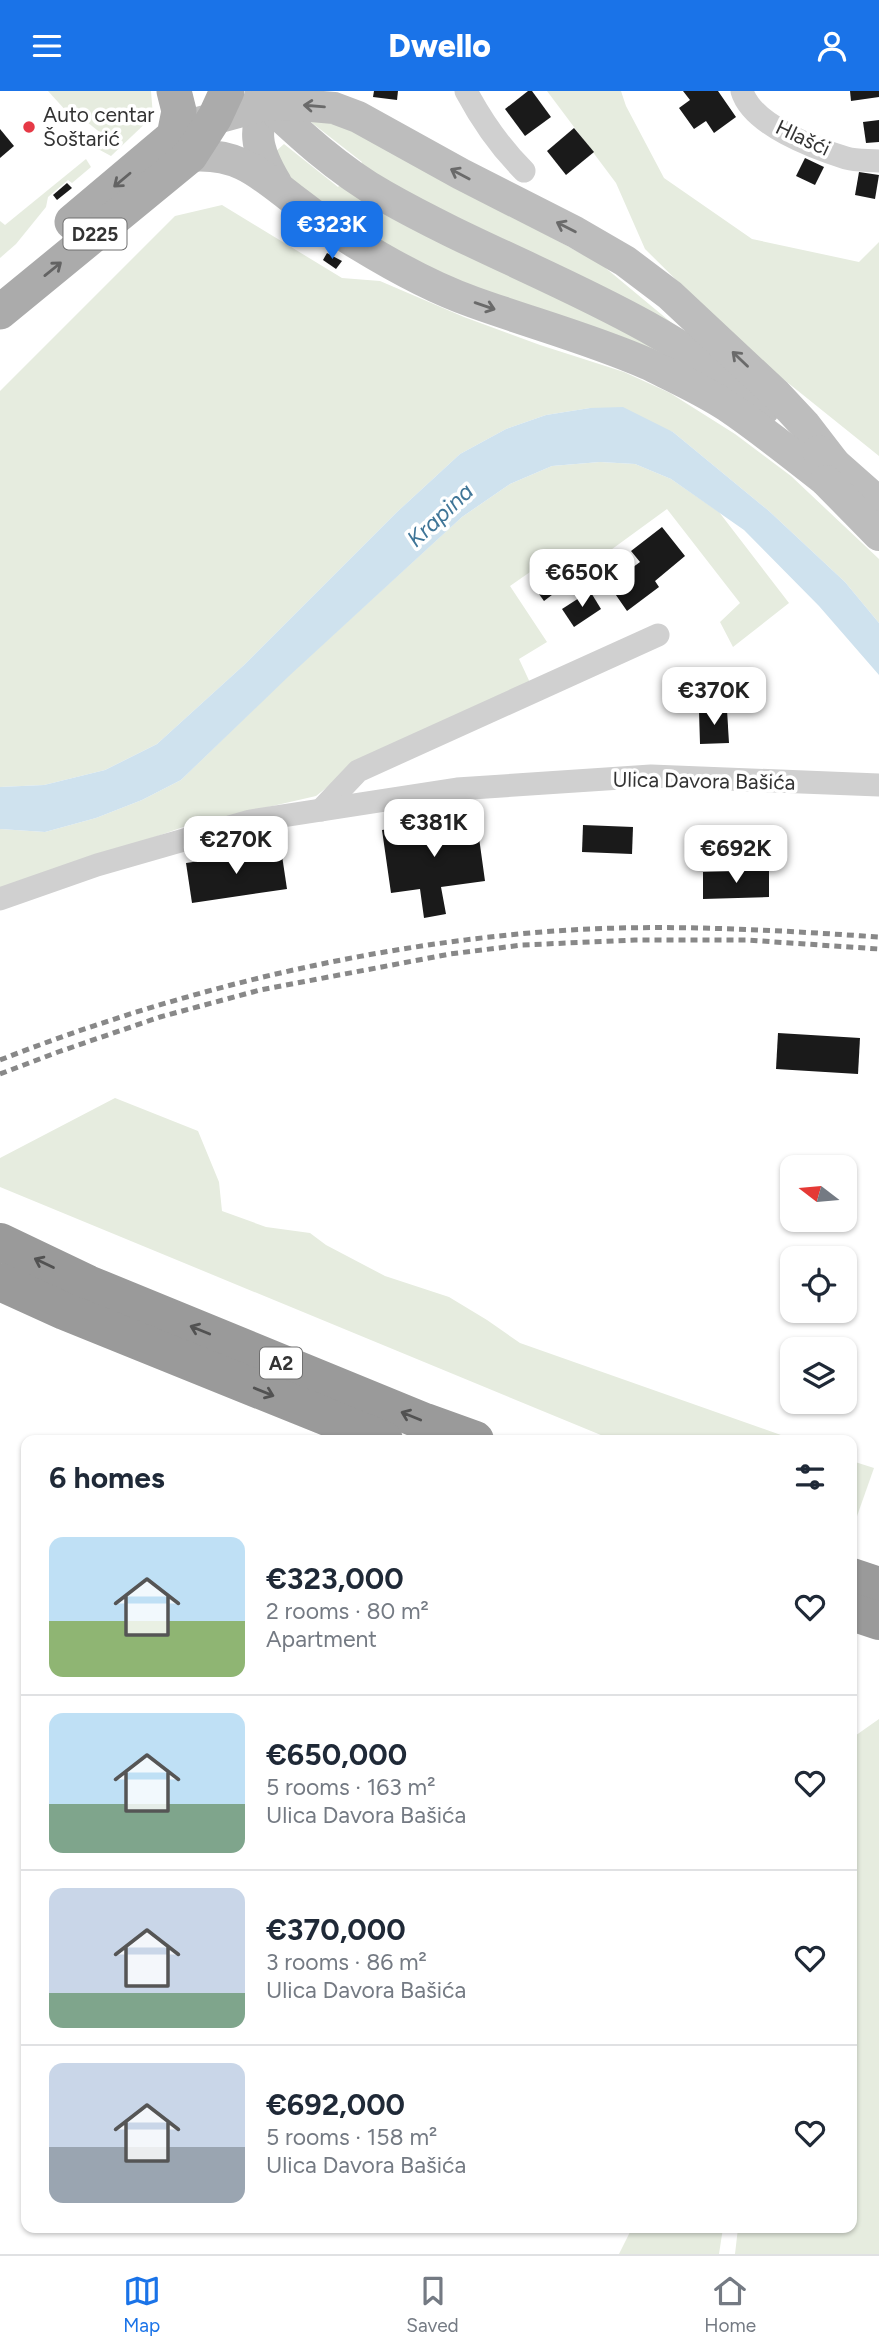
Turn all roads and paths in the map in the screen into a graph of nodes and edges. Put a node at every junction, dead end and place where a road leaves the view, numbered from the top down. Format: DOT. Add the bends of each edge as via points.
graph roads {
  1 [pos="174,91"];
  2 [pos="348,91"];
  3 [pos="466,91"];
  4 [pos="742,91"];
  5 [pos="246,98"];
  6 [pos="181,141"];
  7 [pos="420,152"];
  8 [pos="879,161"];
  9 [pos="524,171"];
  10 [pos="276,183"];
  11 [pos="0,283"];
  12 [pos="0,312"];
  13 [pos="830,472"];
  14 [pos="879,503"];
  15 [pos="879,535"];
  16 [pos="658,635"];
  17 [pos="879,785"];
  18 [pos="321,810"];
  19 [pos="0,899"];
  20 [pos="0,1242"];
  21 [pos="0,1282"];
  22 [pos="76,1298"];
  23 [pos="373,1435"];
  24 [pos="461,1435"];
  25 [pos="857,1579"];
  26 [pos="879,1586"];
  27 [pos="857,1614"];
  28 [pos="879,1621"];
  1 -- 6 [label="main road"];
  2 -- 7 [label="main road" via="397,124"];
  3 -- 9 [label="street" via="489,130"];
  4 -- 8 [label="street, Hlašći" via="761,119 802,141 848,158"];
  5 -- 6 [label="main road, D225"];
  7 -- 5 [label="main road, one-way" via="344,111"];
  5 -- 10 [label="main road" via="258,131 261,159"];
  5 -- 13 [label="main road" via="411,211 691,352 748,394"];
  6 -- 10 [label="main road" via="253,169"];
  6 -- 11 [label="main road, D225, one-way"];
  12 -- 6 [label="main road, D225, one-way"];
  13 -- 7 [label="main road, one-way" via="805,425 670,295 575,232"];
  10 -- 13 [label="main road, one-way" via="320,220 422,280 645,363 725,405"];
  13 -- 14 [label="main road"];
  13 -- 15 [label="main road"];
  16 -- 18 [label="street" via="358,771"];
  17 -- 18 [label="street, Ulica Davora Bašića" via="652,776 457,789"];
  18 -- 19 [label="street, Ulica Davora Bašića" via="250,821 97,865"];
  22 -- 20 [label="highway, A2, one-way"];
  21 -- 22 [label="highway, A2"];
  22 -- 23 [label="highway, A2, one-way"];
  24 -- 22 [label="highway, A2, one-way"];
  25 -- 26 [label="highway"];
  27 -- 28 [label="highway"];
}
